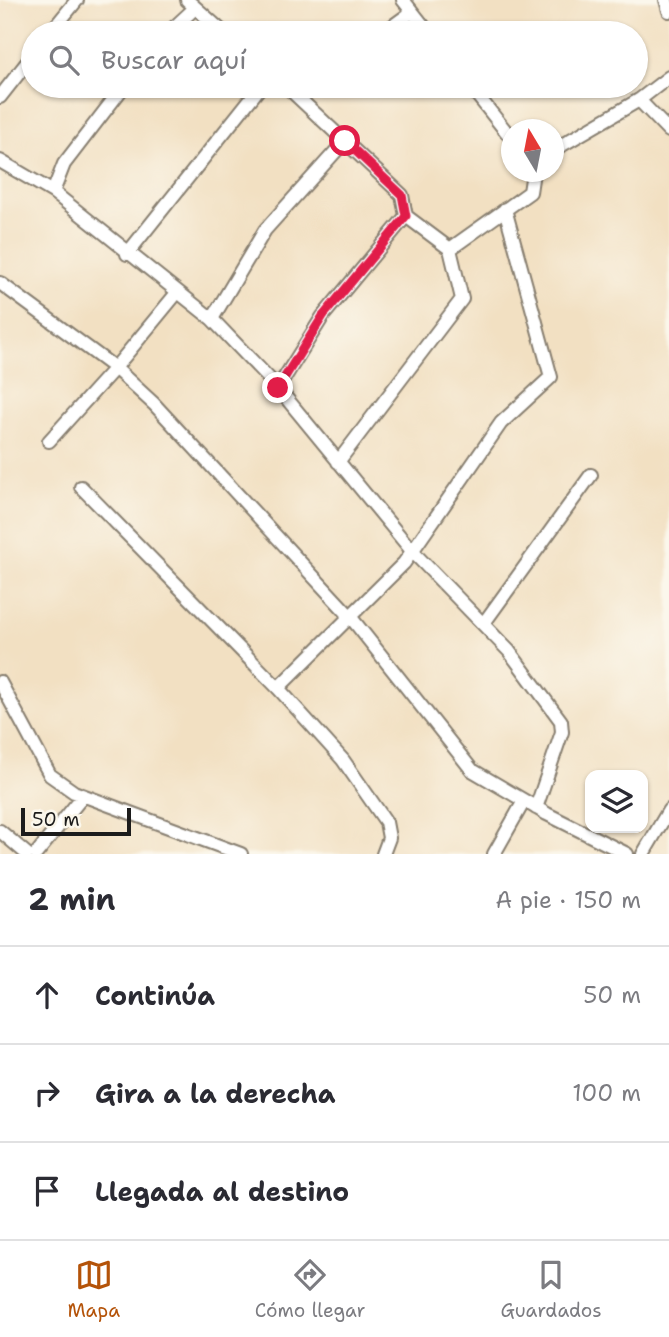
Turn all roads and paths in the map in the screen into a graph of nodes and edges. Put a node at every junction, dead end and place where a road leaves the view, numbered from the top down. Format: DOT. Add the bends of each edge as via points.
graph roads {
  1 [pos="76,0"];
  2 [pos="403,0"];
  3 [pos="666,0"];
  4 [pos="191,4"];
  5 [pos="669,11"];
  6 [pos="412,12"];
  7 [pos="59,21"];
  8 [pos="178,21"];
  9 [pos="210,21"];
  10 [pos="400,21"];
  11 [pos="419,21"];
  12 [pos="21,70"];
  13 [pos="669,77"];
  14 [pos="648,93"];
  15 [pos="0,97"];
  16 [pos="115,98"];
  17 [pos="251,98"];
  18 [pos="302,98"];
  19 [pos="480,98"];
  20 [pos="642,98"];
  21 [pos="639,100"];
  22 [pos="501,125"];
  23 [pos="669,131"];
  24 [pos="345,141"];
  25 [pos="564,144"];
  26 [pos="0,161"];
  27 [pos="532,182"];
  28 [pos="53,192"];
  29 [pos="505,209"];
  30 [pos="406,216"];
  31 [pos="450,249"];
  32 [pos="127,254"];
  33 [pos="0,283"];
  34 [pos="176,293"];
  35 [pos="212,319"];
  36 [pos="115,368"];
  37 [pos="278,388"];
  38 [pos="49,441"];
  39 [pos="338,462"];
  40 [pos="591,475"];
  41 [pos="81,487"];
  42 [pos="412,551"];
  43 [pos="349,615"];
  44 [pos="484,623"];
  45 [pos="0,682"];
  46 [pos="278,688"];
  47 [pos="83,796"];
  48 [pos="524,801"];
  49 [pos="536,808"];
  50 [pos="669,810"];
  51 [pos="0,831"];
  52 [pos="27,854"];
  53 [pos="36,854"];
  54 [pos="241,854"];
  55 [pos="383,854"];
  56 [pos="494,854"];
  57 [pos="627,854"];
  58 [pos="643,854"];
  1 -- 7 [label="street"];
  2 -- 6 [label="street"];
  3 -- 5 [label="street"];
  4 -- 8 [label="street"];
  4 -- 9 [label="street"];
  6 -- 10 [label="street"];
  6 -- 11 [label="street"];
  12 -- 15 [label="street"];
  13 -- 14 [label="street"];
  16 -- 28 [label="street" via="64,164"];
  17 -- 32 [label="street"];
  18 -- 24 [label="street"];
  19 -- 22 [label="street"];
  20 -- 21 [label="street"];
  21 -- 23 [label="street"];
  21 -- 25 [label="street"];
  24 -- 30 [label="street" via="402,195"];
  24 -- 35 [label="street" via="265,230"];
  26 -- 28 [label="street"];
  27 -- 29 [label="street" via="530,192"];
  28 -- 32 [label="street"];
  29 -- 31 [label="street"];
  29 -- 42 [label="street" via="551,377 501,423"];
  30 -- 31 [label="street"];
  30 -- 37 [label="street" via="323,316"];
  31 -- 39 [label="street" via="462,299"];
  32 -- 34 [label="street"];
  33 -- 36 [label="street"];
  34 -- 35 [label="street"];
  34 -- 36 [label="street"];
  35 -- 37 [label="street"];
  36 -- 38 [label="street"];
  36 -- 43 [label="street"];
  37 -- 39 [label="street"];
  39 -- 42 [label="street"];
  40 -- 44 [label="street"];
  41 -- 46 [label="street"];
  42 -- 43 [label="street"];
  42 -- 44 [label="street"];
  43 -- 46 [label="street"];
  43 -- 48 [label="street" via="472,770"];
  44 -- 49 [label="street" via="561,721 562,732"];
  45 -- 47 [label="street" via="50,775"];
  46 -- 55 [label="street" via="343,760 386,822 389,838"];
  47 -- 53 [label="street"];
  47 -- 54 [label="street"];
  48 -- 49 [label="street"];
  48 -- 56 [label="street"];
  49 -- 57 [label="street"];
  50 -- 58 [label="street"];
  51 -- 52 [label="street"];
}
